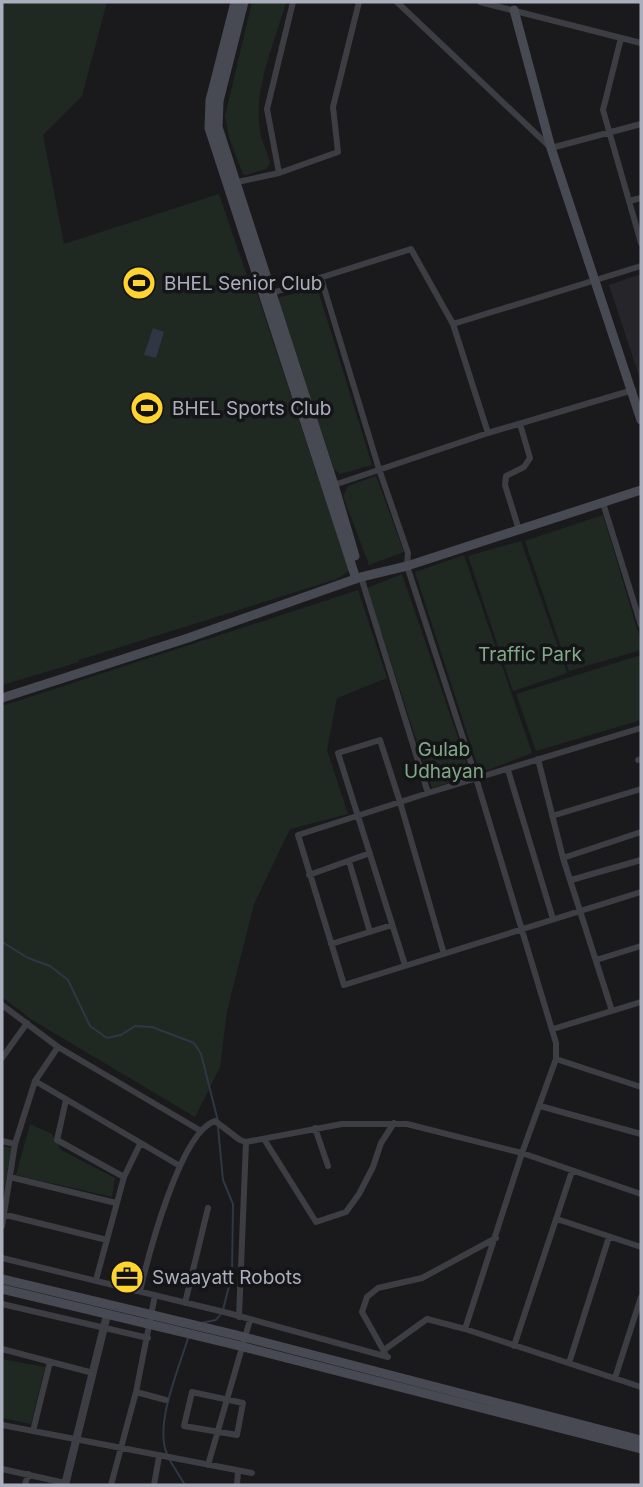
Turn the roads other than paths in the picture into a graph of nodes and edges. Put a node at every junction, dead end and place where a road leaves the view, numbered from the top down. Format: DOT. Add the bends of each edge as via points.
graph roads {
  1 [pos="235,2"];
  2 [pos="244,2"];
  3 [pos="293,2"];
  4 [pos="359,2"];
  5 [pos="397,2"];
  6 [pos="480,2"];
  7 [pos="514,10"];
  8 [pos="621,38"];
  9 [pos="641,43"];
  10 [pos="641,124"];
  11 [pos="609,134"];
  12 [pos="551,148"];
  13 [pos="279,173"];
  14 [pos="232,183"];
  15 [pos="641,198"];
  16 [pos="629,201"];
  17 [pos="641,243"];
  18 [pos="641,266"];
  19 [pos="321,278"];
  20 [pos="596,280"];
  21 [pos="268,295"];
  22 [pos="453,324"];
  23 [pos="633,390"];
  24 [pos="641,420"];
  25 [pos="520,424"];
  26 [pos="488,433"];
  27 [pos="379,469"];
  28 [pos="330,486"];
  29 [pos="641,490"];
  30 [pos="603,503"];
  31 [pos="519,530"];
  32 [pos="407,566"];
  33 [pos="359,578"];
  34 [pos="641,625"];
  35 [pos="2,698"];
  36 [pos="641,729"];
  37 [pos="538,759"];
  38 [pos="508,770"];
  39 [pos="476,778"];
  40 [pos="641,789"];
  41 [pos="428,793"];
  42 [pos="400,802"];
  43 [pos="552,816"];
  44 [pos="358,817"];
  45 [pos="641,832"];
  46 [pos="370,853"];
  47 [pos="563,858"];
  48 [pos="641,860"];
  49 [pos="349,861"];
  50 [pos="309,875"];
  51 [pos="571,880"];
  52 [pos="641,892"];
  53 [pos="581,911"];
  54 [pos="554,919"];
  55 [pos="392,925"];
  56 [pos="522,928"];
  57 [pos="370,932"];
  58 [pos="331,944"];
  59 [pos="641,946"];
  60 [pos="444,954"];
  61 [pos="596,960"];
  62 [pos="405,965"];
  63 [pos="641,1002"];
  64 [pos="2,1004"];
  65 [pos="612,1011"];
  66 [pos="27,1023"];
  67 [pos="553,1029"];
  68 [pos="58,1047"];
  69 [pos="2,1058"];
  70 [pos="556,1059"];
  71 [pos="35,1081"];
  72 [pos="641,1087"];
  73 [pos="66,1100"];
  74 [pos="540,1106"];
  75 [pos="394,1124"];
  76 [pos="316,1128"];
  77 [pos="201,1131"];
  78 [pos="641,1134"];
  79 [pos="264,1139"];
  80 [pos="2,1141"];
  81 [pos="243,1141"];
  82 [pos="15,1144"];
  83 [pos="140,1144"];
  84 [pos="522,1153"];
  85 [pos="180,1166"];
  86 [pos="328,1166"];
  87 [pos="572,1171"];
  88 [pos="10,1177"];
  89 [pos="124,1177"];
  90 [pos="641,1194"];
  91 [pos="116,1203"];
  92 [pos="208,1208"];
  93 [pos="3,1215"];
  94 [pos="557,1219"];
  95 [pos="2,1226"];
  96 [pos="609,1237"];
  97 [pos="496,1238"];
  98 [pos="107,1240"];
  99 [pos="641,1247"];
  100 [pos="2,1258"];
  101 [pos="2,1279"];
  102 [pos="96,1280"];
  103 [pos="2,1289"];
  104 [pos="140,1291"];
  105 [pos="155,1295"];
  106 [pos="641,1297"];
  107 [pos="185,1303"];
  108 [pos="2,1304"];
  109 [pos="107,1315"];
  110 [pos="239,1317"];
  111 [pos="150,1319"];
  112 [pos="250,1320"];
  113 [pos="104,1327"];
  114 [pos="465,1329"];
  115 [pos="631,1330"];
  116 [pos="641,1334"];
  117 [pos="148,1338"];
  118 [pos="245,1342"];
  119 [pos="514,1346"];
  120 [pos="2,1349"];
  121 [pos="384,1350"];
  122 [pos="50,1362"];
  123 [pos="569,1363"];
  124 [pos="93,1373"];
  125 [pos="615,1378"];
  126 [pos="641,1387"];
  127 [pos="136,1392"];
  128 [pos="166,1400"];
  129 [pos="226,1400"];
  130 [pos="2,1425"];
  131 [pos="33,1431"];
  132 [pos="217,1432"];
  133 [pos="594,1432"];
  134 [pos="77,1440"];
  135 [pos="641,1440"];
  136 [pos="119,1448"];
  137 [pos="641,1449"];
  138 [pos="160,1457"];
  139 [pos="208,1465"];
  140 [pos="2,1469"];
  141 [pos="239,1471"];
  142 [pos="252,1473"];
  143 [pos="28,1474"];
  144 [pos="65,1484"];
  145 [pos="25,1485"];
  146 [pos="111,1485"];
  147 [pos="154,1485"];
  148 [pos="237,1485"];
  1 -- 14 [label="main road" via="209,114 209,128"];
  2 -- 14 [label="main road" via="219,101 218,127"];
  3 -- 13 [label="street" via="267,109"];
  4 -- 13 [label="street" via="333,107 338,152"];
  5 -- 12 [label="street"];
  6 -- 7 [label="street"];
  7 -- 8 [label="street"];
  7 -- 12 [label="main road"];
  8 -- 9 [label="street"];
  8 -- 11 [label="street" via="603,110"];
  10 -- 11 [label="street"];
  11 -- 12 [label="street"];
  11 -- 16 [label="street"];
  12 -- 20 [label="main road"];
  13 -- 14 [label="street"];
  14 -- 21 [label="main road"];
  15 -- 16 [label="street"];
  16 -- 17 [label="street"];
  18 -- 20 [label="street"];
  19 -- 21 [label="street"];
  19 -- 22 [label="street" via="411,249"];
  19 -- 27 [label="street"];
  20 -- 22 [label="street"];
  20 -- 23 [label="main road"];
  21 -- 28 [label="main road"];
  22 -- 26 [label="street"];
  23 -- 24 [label="main road"];
  23 -- 25 [label="street"];
  25 -- 26 [label="street"];
  25 -- 31 [label="street" via="530,458 524,467 506,476 505,485"];
  26 -- 27 [label="street"];
  27 -- 28 [label="street"];
  27 -- 32 [label="street" via="408,553"];
  28 -- 33 [label="main road"];
  29 -- 30 [label="main road"];
  30 -- 31 [label="main road"];
  30 -- 34 [label="street"];
  31 -- 32 [label="main road"];
  32 -- 33 [label="main road"];
  32 -- 39 [label="street"];
  33 -- 35 [label="main road"];
  33 -- 41 [label="street"];
  36 -- 37 [label="street"];
  37 -- 38 [label="street"];
  37 -- 43 [label="street"];
  38 -- 39 [label="street"];
  38 -- 54 [label="street"];
  39 -- 41 [label="street"];
  39 -- 56 [label="street"];
  40 -- 43 [label="street"];
  41 -- 42 [label="street"];
  42 -- 44 [label="street"];
  42 -- 44 [label="street" via="380,740 338,752"];
  42 -- 60 [label="street"];
  43 -- 47 [label="street"];
  44 -- 46 [label="street"];
  44 -- 50 [label="street" via="298,835"];
  45 -- 47 [label="street"];
  46 -- 49 [label="street"];
  46 -- 55 [label="street"];
  47 -- 51 [label="street"];
  48 -- 51 [label="street"];
  49 -- 50 [label="street"];
  49 -- 57 [label="street"];
  50 -- 58 [label="street"];
  51 -- 53 [label="street"];
  52 -- 53 [label="street"];
  53 -- 54 [label="street"];
  53 -- 61 [label="street"];
  54 -- 56 [label="street"];
  55 -- 57 [label="street"];
  55 -- 62 [label="street"];
  56 -- 60 [label="street"];
  56 -- 67 [label="street"];
  57 -- 58 [label="street"];
  58 -- 62 [label="street" via="344,985"];
  59 -- 61 [label="street"];
  60 -- 62 [label="street"];
  61 -- 65 [label="street"];
  63 -- 65 [label="street"];
  64 -- 66 [label="street"];
  65 -- 67 [label="street"];
  66 -- 68 [label="street"];
  66 -- 69 [label="street"];
  67 -- 70 [label="street"];
  68 -- 71 [label="street"];
  68 -- 77 [label="street"];
  70 -- 72 [label="street"];
  70 -- 74 [label="street"];
  71 -- 73 [label="street"];
  71 -- 82 [label="street"];
  73 -- 83 [label="street"];
  73 -- 89 [label="street" via="58,1141"];
  74 -- 78 [label="street"];
  74 -- 84 [label="street"];
  75 -- 76 [label="street"];
  75 -- 79 [label="street" via="346,1212 316,1222"];
  75 -- 84 [label="street"];
  76 -- 79 [label="street"];
  76 -- 86 [label="street"];
  77 -- 81 [label="street" via="215,1121"];
  77 -- 85 [label="street"];
  79 -- 81 [label="street"];
  80 -- 82 [label="street"];
  81 -- 110 [label="street"];
  82 -- 88 [label="street"];
  83 -- 85 [label="street"];
  83 -- 89 [label="street"];
  84 -- 87 [label="street"];
  84 -- 97 [label="street"];
  85 -- 104 [label="street" via="152,1238"];
  87 -- 90 [label="street"];
  87 -- 94 [label="street"];
  88 -- 91 [label="street"];
  88 -- 93 [label="street"];
  89 -- 91 [label="street"];
  91 -- 98 [label="street"];
  92 -- 107 [label="street"];
  93 -- 95 [label="street"];
  93 -- 98 [label="street"];
  94 -- 96 [label="street"];
  94 -- 119 [label="street"];
  96 -- 99 [label="street"];
  96 -- 123 [label="street"];
  97 -- 114 [label="street"];
  97 -- 121 [label="street" via="422,1278 379,1288 367,1297 362,1312"];
  98 -- 102 [label="street"];
  100 -- 102 [label="street"];
  101 -- 111 [label="main road"];
  102 -- 104 [label="street"];
  103 -- 109 [label="main road"];
  104 -- 105 [label="street"];
  105 -- 107 [label="street"];
  105 -- 111 [label="street"];
  106 -- 115 [label="street"];
  107 -- 110 [label="street"];
  108 -- 113 [label="street"];
  109 -- 111 [label="main road"];
  109 -- 113 [label="street"];
  110 -- 112 [label="street"];
  111 -- 117 [label="street"];
  111 -- 118 [label="main road"];
  112 -- 118 [label="street"];
  112 -- 121 [label="street" via="388,1357"];
  113 -- 117 [label="street"];
  113 -- 124 [label="street"];
  114 -- 119 [label="street"];
  114 -- 121 [label="street" via="427,1319"];
  115 -- 116 [label="street"];
  115 -- 125 [label="street"];
  117 -- 127 [label="street"];
  118 -- 129 [label="street"];
  118 -- 133 [label="main road"];
  119 -- 123 [label="street"];
  120 -- 122 [label="street"];
  122 -- 124 [label="street"];
  122 -- 131 [label="street"];
  123 -- 125 [label="street"];
  124 -- 134 [label="street"];
  125 -- 126 [label="street"];
  127 -- 128 [label="street"];
  127 -- 136 [label="street"];
  129 -- 132 [label="street"];
  129 -- 132 [label="street" via="243,1403 237,1435"];
  129 -- 132 [label="street" via="192,1391 184,1426"];
  130 -- 131 [label="street"];
  131 -- 134 [label="street"];
  132 -- 139 [label="street"];
  133 -- 135 [label="main road"];
  133 -- 137 [label="main road"];
  134 -- 136 [label="street"];
  134 -- 144 [label="street"];
  136 -- 138 [label="street"];
  136 -- 146 [label="street"];
  138 -- 139 [label="street"];
  138 -- 147 [label="street"];
  139 -- 141 [label="street"];
  140 -- 143 [label="street"];
  141 -- 142 [label="street"];
  141 -- 148 [label="street"];
  143 -- 144 [label="street"];
  143 -- 145 [label="street"];
}
